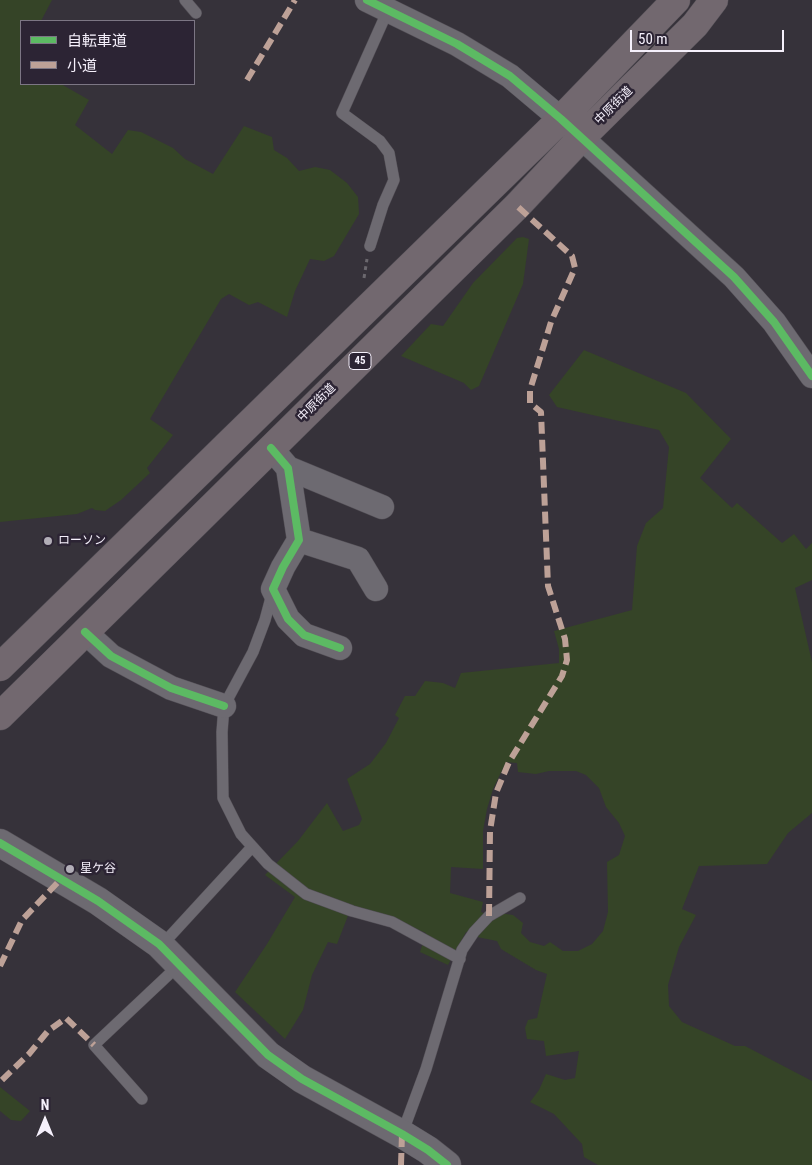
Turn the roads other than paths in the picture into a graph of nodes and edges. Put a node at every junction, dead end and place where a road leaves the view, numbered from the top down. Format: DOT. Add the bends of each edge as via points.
graph roads {
  1 [pos="185,0"];
  2 [pos="367,0"];
  3 [pos="676,0"];
  4 [pos="714,0"];
  5 [pos="388,10"];
  6 [pos="196,13"];
  7 [pos="561,119"];
  8 [pos="581,138"];
  9 [pos="370,246"];
  10 [pos="812,376"];
  11 [pos="271,448"];
  12 [pos="288,468"];
  13 [pos="382,507"];
  14 [pos="299,540"];
  15 [pos="273,589"];
  16 [pos="376,589"];
  17 [pos="85,632"];
  18 [pos="340,648"];
  19 [pos="0,667"];
  20 [pos="224,706"];
  21 [pos="0,716"];
  22 [pos="0,843"];
  23 [pos="252,847"];
  24 [pos="520,898"];
  25 [pos="170,955"];
  26 [pos="460,959"];
  27 [pos="142,1099"];
  28 [pos="402,1134"];
  29 [pos="447,1165"];
  1 -- 6 [label="lane"];
  2 -- 5 [label="street"];
  3 -- 7 [label="main road, 45"];
  4 -- 8 [label="main road, 中原街道 / 45" via="695,25"];
  5 -- 7 [label="street" via="457,44 510,76"];
  5 -- 9 [label="lane" via="342,113 380,141 389,153 394,180"];
  7 -- 8 [label="street"];
  7 -- 19 [label="main road, 45"];
  8 -- 10 [label="street" via="734,277 774,322"];
  8 -- 11 [label="main road, 中原街道 / 45" via="510,213"];
  11 -- 12 [label="street"];
  11 -- 17 [label="main road, 中原街道 / 45"];
  12 -- 13 [label="street"];
  12 -- 14 [label="street"];
  14 -- 15 [label="street"];
  14 -- 16 [label="street" via="358,560"];
  15 -- 18 [label="street" via="288,619 304,635"];
  15 -- 20 [label="lane" via="253,652"];
  17 -- 20 [label="street" via="111,656 171,688"];
  17 -- 21 [label="main road, 中原街道 / 45"];
  20 -- 23 [label="lane" via="223,798 241,834"];
  22 -- 25 [label="street" via="98,900"];
  23 -- 25 [label="lane"];
  23 -- 26 [label="lane" via="306,894 392,922"];
  24 -- 26 [label="lane" via="489,916 474,932"];
  25 -- 27 [label="lane" via="94,1045"];
  25 -- 28 [label="street" via="268,1055 302,1079"];
  26 -- 28 [label="lane"];
  28 -- 29 [label="street"];
}
